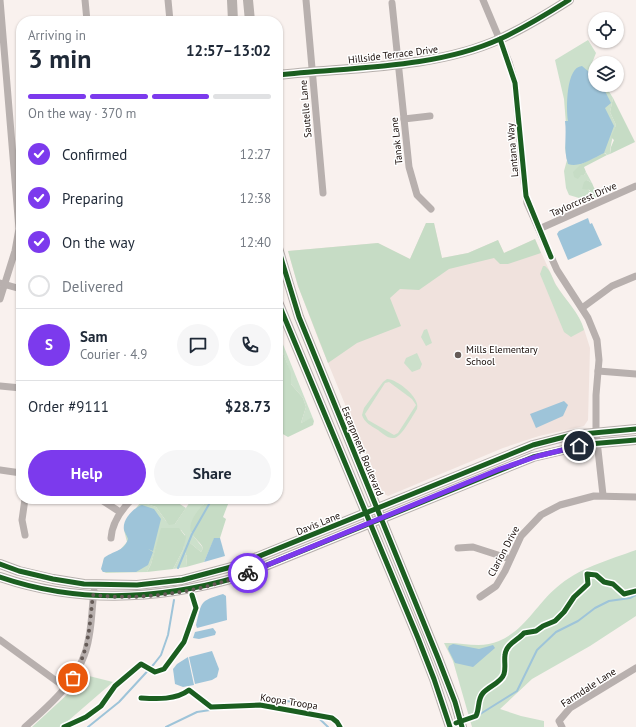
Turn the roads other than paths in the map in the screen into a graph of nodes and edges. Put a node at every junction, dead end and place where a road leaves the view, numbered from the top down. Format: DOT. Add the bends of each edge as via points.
graph roads {
  1 [pos="86,0"];
  2 [pos="168,0"];
  3 [pos="232,0"];
  4 [pos="248,0"];
  5 [pos="306,0"];
  6 [pos="483,0"];
  7 [pos="570,0"];
  8 [pos="0,2"];
  9 [pos="392,3"];
  10 [pos="87,16"];
  11 [pos="170,16"];
  12 [pos="233,16"];
  13 [pos="250,16"];
  14 [pos="500,39"];
  15 [pos="399,64"];
  16 [pos="311,72"];
  17 [pos="283,75"];
  18 [pos="430,116"];
  19 [pos="404,119"];
  20 [pos="636,186"];
  21 [pos="16,193"];
  22 [pos="323,193"];
  23 [pos="431,209"];
  24 [pos="539,229"];
  25 [pos="16,246"];
  26 [pos="283,275"];
  27 [pos="636,276"];
  28 [pos="3,283"];
  29 [pos="16,287"];
  30 [pos="0,300"];
  31 [pos="582,308"];
  32 [pos="283,314"];
  33 [pos="598,371"];
  34 [pos="636,374"];
  35 [pos="0,386"];
  36 [pos="16,388"];
  37 [pos="636,429"];
  38 [pos="596,432"];
  39 [pos="636,440"];
  40 [pos="597,443"];
  41 [pos="0,470"];
  42 [pos="16,472"];
  43 [pos="604,495"];
  44 [pos="636,497"];
  45 [pos="24,504"];
  46 [pos="108,504"];
  47 [pos="127,504"];
  48 [pos="377,509"];
  49 [pos="120,512"];
  50 [pos="366,513"];
  51 [pos="381,519"];
  52 [pos="370,523"];
  53 [pos="25,535"];
  54 [pos="111,538"];
  55 [pos="458,548"];
  56 [pos="510,559"];
  57 [pos="0,564"];
  58 [pos="0,577"];
  59 [pos="94,584"];
  60 [pos="93,595"];
  61 [pos="480,597"];
  62 [pos="0,640"];
  63 [pos="438,658"];
  64 [pos="427,662"];
  65 [pos="636,668"];
  66 [pos="66,688"];
  67 [pos="24,727"];
  68 [pos="450,727"];
  69 [pos="462,727"];
  70 [pos="562,727"];
  1 -- 10 [label="street"];
  2 -- 11 [label="street"];
  3 -- 12 [label="main road"];
  4 -- 13 [label="main road"];
  5 -- 16 [label="street, Sautelle Lane"];
  6 -- 14 [label="street, Lantana Way"];
  7 -- 14 [label="main road, Hillside Terrace Drive"];
  8 -- 21 [label="street"];
  9 -- 15 [label="street, Tanak Lane"];
  14 -- 15 [label="main road, Hillside Terrace Drive" via="448,55"];
  14 -- 24 [label="street, Lantana Way" via="515,82 526,196"];
  15 -- 16 [label="main road, Hillside Terrace Drive"];
  15 -- 19 [label="street, Tanak Lane"];
  16 -- 17 [label="main road, Hillside Terrace Drive"];
  16 -- 22 [label="street, Sautelle Lane"];
  18 -- 19 [label="street"];
  19 -- 23 [label="street, Tanak Lane" via="413,182 417,195"];
  20 -- 24 [label="street, Taylorcrest Drive"];
  24 -- 31 [label="street, Lantana Way" via="557,270"];
  25 -- 28 [label="street"];
  26 -- 48 [label="main road, Escarpment Boulevard"];
  27 -- 31 [label="street" via="612,286"];
  28 -- 29 [label="street"];
  28 -- 30 [label="street"];
  31 -- 33 [label="street, Lantana Way" via="597,340"];
  32 -- 50 [label="main road, Escarpment Boulevard"];
  33 -- 34 [label="street"];
  33 -- 38 [label="street, Lantana Way"];
  35 -- 36 [label="street"];
  37 -- 38 [label="main road, Davis Lane"];
  38 -- 40 [label="street, Lantana Way"];
  38 -- 48 [label="main road, Davis Lane" via="517,450"];
  39 -- 40 [label="main road, Davis Lane"];
  40 -- 43 [label="street, Lantana Way"];
  40 -- 51 [label="main road, Davis Lane" via="569,447 526,460"];
  41 -- 42 [label="street"];
  43 -- 44 [label="street, Clarion Drive"];
  43 -- 56 [label="street, Clarion Drive" via="566,503 541,515 521,536"];
  45 -- 53 [label="street" via="22,520"];
  46 -- 49 [label="street"];
  47 -- 49 [label="street"];
  48 -- 50 [label="main road, Davis Lane"];
  48 -- 51 [label="main road, Escarpment Boulevard"];
  49 -- 54 [label="street" via="113,526"];
  50 -- 52 [label="main road, Escarpment Boulevard"];
  50 -- 59 [label="main road, Davis Lane" via="235,566 214,572 160,583"];
  51 -- 52 [label="main road, Davis Lane"];
  51 -- 63 [label="main road, Escarpment Boulevard"];
  52 -- 60 [label="main road, Davis Lane" via="218,583 153,595"];
  52 -- 64 [label="main road, Escarpment Boulevard"];
  55 -- 56 [label="street" via="473,547"];
  56 -- 61 [label="street, Clarion Drive" via="496,586"];
  57 -- 59 [label="main road, Davis Lane" via="53,579"];
  58 -- 60 [label="main road, Davis Lane" via="48,590"];
  59 -- 60 [label="street"];
  60 -- 66 [label="street" via="86,648"];
  62 -- 66 [label="street"];
  63 -- 64 [label="main road"];
  63 -- 69 [label="main road, Escarpment Boulevard"];
  64 -- 68 [label="main road, Escarpment Boulevard"];
  65 -- 70 [label="street, Farmdale Lane" via="570,708 559,721"];
  66 -- 67 [label="street"];
}
